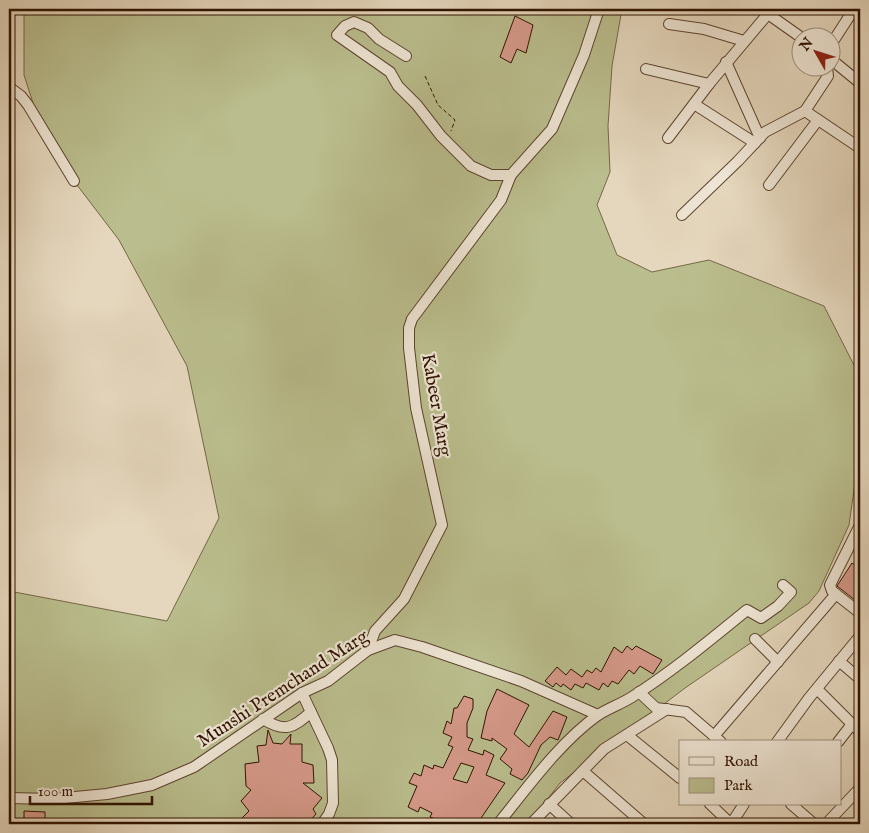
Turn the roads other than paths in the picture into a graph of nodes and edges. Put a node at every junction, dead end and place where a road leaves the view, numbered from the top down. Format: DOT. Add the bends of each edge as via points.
graph roads {
  1 [pos="599,9"];
  2 [pos="855,9"];
  3 [pos="770,11"];
  4 [pos="860,12"];
  5 [pos="669,24"];
  6 [pos="842,28"];
  7 [pos="792,30"];
  8 [pos="744,41"];
  9 [pos="406,56"];
  10 [pos="726,62"];
  11 [pos="842,68"];
  12 [pos="646,69"];
  13 [pos="827,78"];
  14 [pos="860,83"];
  15 [pos="709,84"];
  16 [pos="9,87"];
  17 [pos="694,104"];
  18 [pos="805,111"];
  19 [pos="818,120"];
  20 [pos="668,138"];
  21 [pos="757,140"];
  22 [pos="860,148"];
  23 [pos="511,175"];
  24 [pos="74,181"];
  25 [pos="769,185"];
  26 [pos="682,215"];
  27 [pos="860,525"];
  28 [pos="783,585"];
  29 [pos="836,594"];
  30 [pos="860,613"];
  31 [pos="860,636"];
  32 [pos="755,638"];
  33 [pos="368,650"];
  34 [pos="839,661"];
  35 [pos="778,662"];
  36 [pos="860,679"];
  37 [pos="817,689"];
  38 [pos="639,692"];
  39 [pos="302,693"];
  40 [pos="667,709"];
  41 [pos="311,712"];
  42 [pos="598,715"];
  43 [pos="263,719"];
  44 [pos="852,724"];
  45 [pos="860,732"];
  46 [pos="627,735"];
  47 [pos="718,739"];
  48 [pos="778,740"];
  49 [pos="840,740"];
  50 [pos="583,771"];
  51 [pos="679,777"];
  52 [pos="860,788"];
  53 [pos="9,798"];
  54 [pos="549,804"];
  55 [pos="712,806"];
  56 [pos="743,806"];
  57 [pos="792,806"];
  58 [pos="322,824"];
  59 [pos="498,824"];
  60 [pos="531,824"];
  61 [pos="571,824"];
  62 [pos="644,824"];
  63 [pos="731,824"];
  64 [pos="814,824"];
  65 [pos="826,824"];
  1 -- 23 [label="street" via="584,55 552,129"];
  2 -- 4 [label="street"];
  2 -- 6 [label="street"];
  3 -- 7 [label="street"];
  3 -- 8 [label="street"];
  5 -- 8 [label="street" via="704,29"];
  8 -- 10 [label="street"];
  9 -- 23 [label="street" via="368,28 354,22 337,35 390,72 398,86 471,166 491,175"];
  10 -- 15 [label="street"];
  10 -- 21 [label="street"];
  11 -- 14 [label="street"];
  12 -- 15 [label="street"];
  13 -- 18 [label="street"];
  15 -- 17 [label="street"];
  16 -- 24 [label="street" via="28,105"];
  17 -- 20 [label="street"];
  17 -- 21 [label="street"];
  18 -- 19 [label="street"];
  18 -- 21 [label="street" via="765,132"];
  19 -- 22 [label="street"];
  19 -- 25 [label="street"];
  21 -- 26 [label="street"];
  23 -- 33 [label="street, Kabeer Marg" via="502,200 412,319 409,328 416,408 442,525 404,599 375,630"];
  27 -- 29 [label="street" via="830,585"];
  28 -- 38 [label="street" via="791,592 772,610 761,618 747,610"];
  29 -- 30 [label="street"];
  29 -- 35 [label="street"];
  31 -- 34 [label="street"];
  32 -- 35 [label="street"];
  33 -- 39 [label="street, Munshi Premchand Marg" via="328,681"];
  33 -- 42 [label="street, Munshi Premchand Marg" via="395,640 422,647 521,681"];
  34 -- 36 [label="street"];
  34 -- 37 [label="street"];
  35 -- 47 [label="street"];
  37 -- 44 [label="street"];
  37 -- 48 [label="street"];
  38 -- 40 [label="street" via="656,708"];
  38 -- 42 [label="street"];
  39 -- 41 [label="street"];
  39 -- 43 [label="street, Munshi Premchand Marg"];
  40 -- 46 [label="street"];
  40 -- 47 [label="street" via="686,712"];
  41 -- 43 [label="street" via="288,727 276,726"];
  41 -- 58 [label="street" via="331,754 333,768 333,803"];
  42 -- 59 [label="street" via="540,772"];
  43 -- 53 [label="street, Munshi Premchand Marg" via="194,768 152,785 107,794 54,799"];
  44 -- 45 [label="street"];
  44 -- 49 [label="street"];
  46 -- 50 [label="street" via="604,749"];
  46 -- 51 [label="street"];
  50 -- 54 [label="street"];
  50 -- 62 [label="street"];
  52 -- 65 [label="street"];
  54 -- 60 [label="street"];
  54 -- 61 [label="street"];
  55 -- 63 [label="street"];
  56 -- 63 [label="street"];
  57 -- 64 [label="street"];
}
